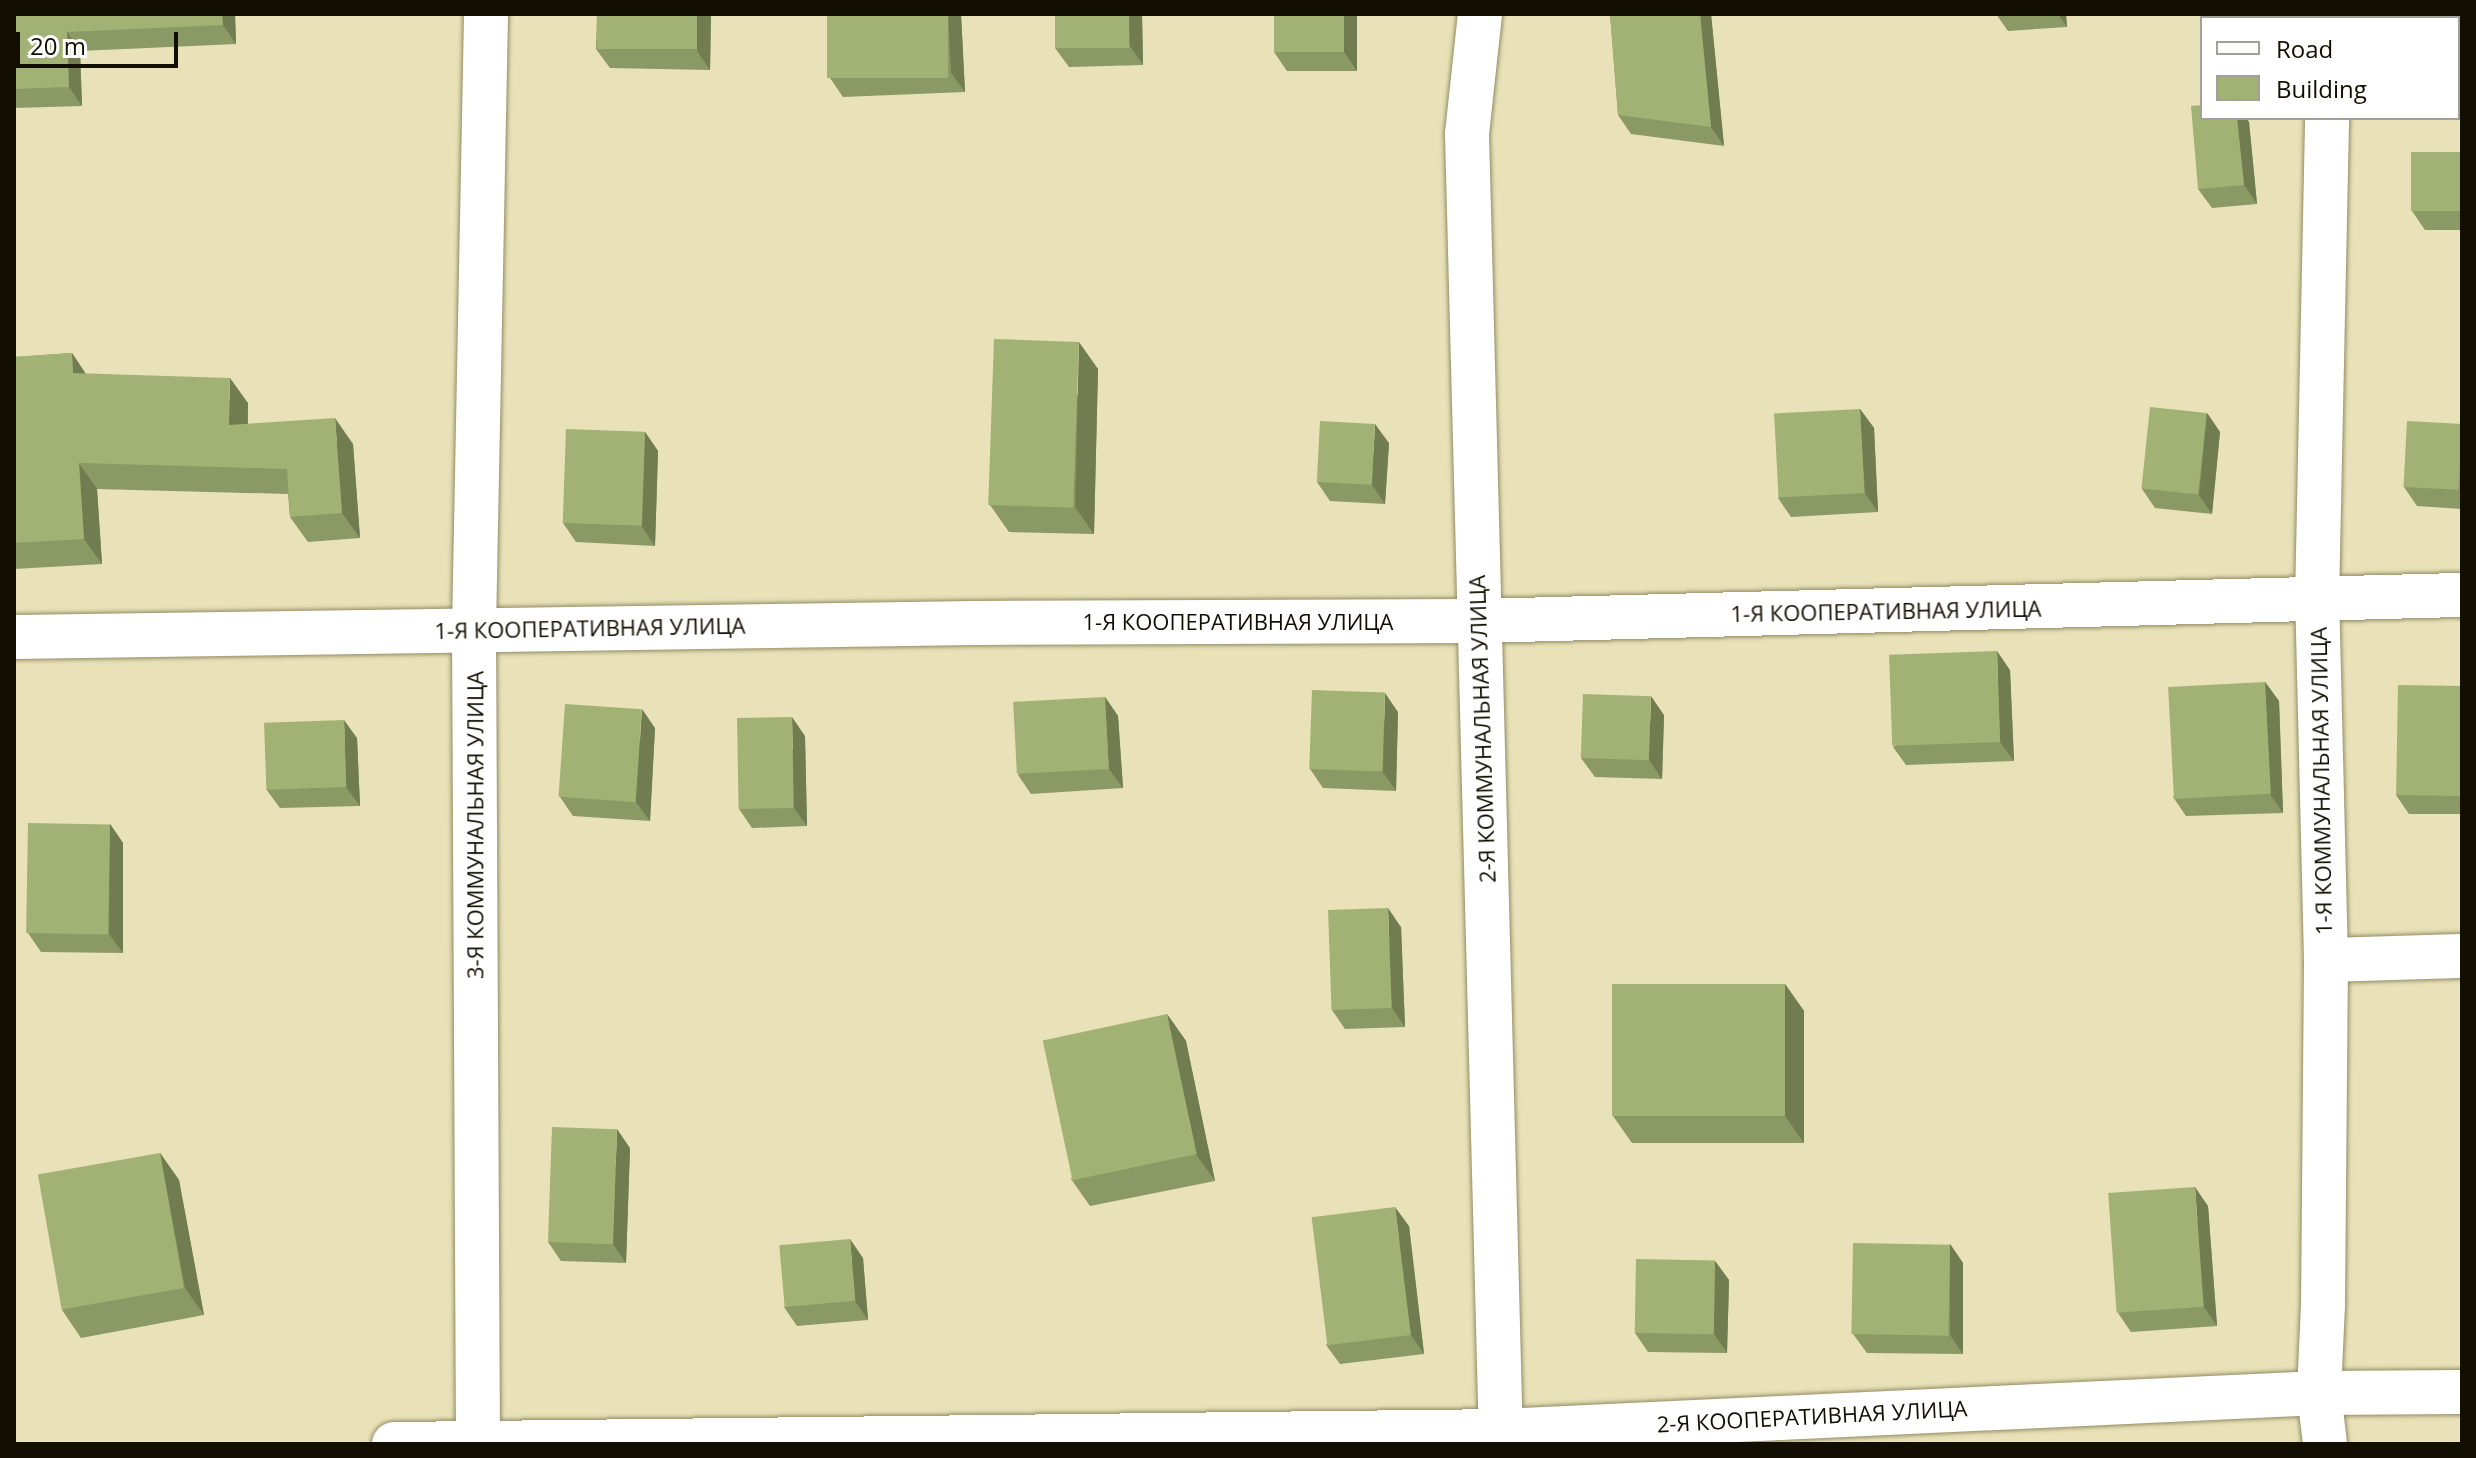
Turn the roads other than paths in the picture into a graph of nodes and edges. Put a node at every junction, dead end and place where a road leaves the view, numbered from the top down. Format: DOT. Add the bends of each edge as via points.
graph roads {
  1 [pos="486,14"];
  2 [pos="1480,14"];
  3 [pos="2327,120"];
  4 [pos="2462,595"];
  5 [pos="2317,601"];
  6 [pos="1479,621"];
  7 [pos="474,629"];
  8 [pos="14,637"];
  9 [pos="2462,956"];
  10 [pos="2326,960"];
  11 [pos="2462,1392"];
  12 [pos="2319,1393"];
  13 [pos="1501,1437"];
  14 [pos="394,1444"];
  15 [pos="478,1444"];
  16 [pos="2325,1444"];
  1 -- 7 [label="street, 3-Я КОММУНАЛЬНАЯ УЛИЦА"];
  2 -- 6 [label="street, 2-Я КОММУНАЛЬНАЯ УЛИЦА" via="1467,134"];
  3 -- 5 [label="street, 1-Я КОММУНАЛЬНАЯ УЛИЦА"];
  4 -- 5 [label="street, 1-Я КООПЕРАТИВНАЯ УЛИЦА"];
  5 -- 6 [label="street, 1-Я КООПЕРАТИВНАЯ УЛИЦА"];
  5 -- 10 [label="street, 1-Я КОММУНАЛЬНАЯ УЛИЦА"];
  6 -- 7 [label="street, 1-Я КООПЕРАТИВНАЯ УЛИЦА"];
  6 -- 13 [label="street, 2-Я КОММУНАЛЬНАЯ УЛИЦА"];
  7 -- 8 [label="street, 1-Я КООПЕРАТИВНАЯ УЛИЦА"];
  7 -- 15 [label="street, 3-Я КОММУНАЛЬНАЯ УЛИЦА"];
  9 -- 10 [label="street"];
  10 -- 12 [label="street, 1-Я КОММУНАЛЬНАЯ УЛИЦА"];
  11 -- 12 [label="street, 2-Я КООПЕРАТИВНАЯ УЛИЦА"];
  12 -- 13 [label="street, 2-Я КООПЕРАТИВНАЯ УЛИЦА"];
  12 -- 16 [label="street, 1-Я КОММУНАЛЬНАЯ УЛИЦА"];
  13 -- 15 [label="street, 2-Я КООПЕРАТИВНАЯ УЛИЦА"];
  14 -- 15 [label="street, 2-Я КООПЕРАТИВНАЯ УЛИЦА"];
}
